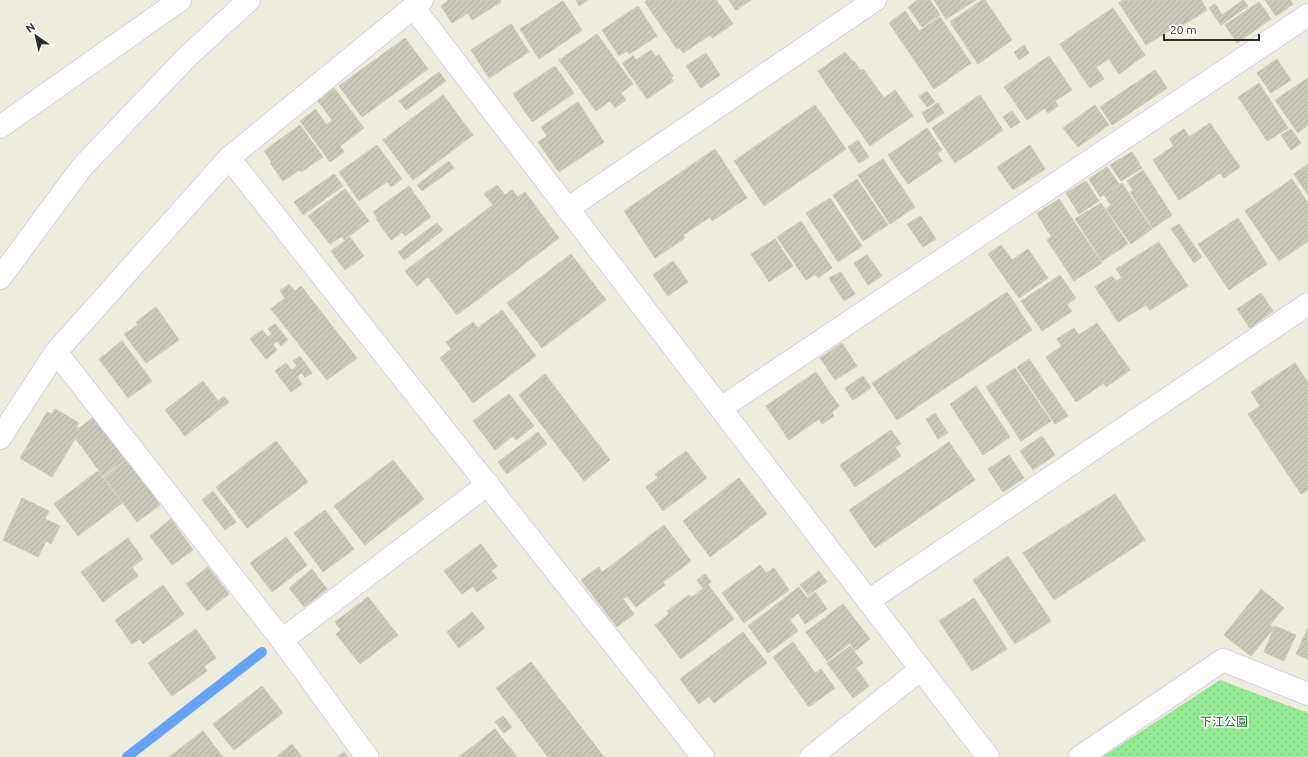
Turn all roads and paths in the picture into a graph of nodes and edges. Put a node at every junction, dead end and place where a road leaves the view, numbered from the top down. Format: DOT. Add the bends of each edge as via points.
graph roads {
  1 [pos="180,0"];
  2 [pos="248,0"];
  3 [pos="875,0"];
  4 [pos="418,4"];
  5 [pos="1308,15"];
  6 [pos="0,127"];
  7 [pos="229,158"];
  8 [pos="568,208"];
  9 [pos="0,278"];
  10 [pos="1308,304"];
  11 [pos="56,352"];
  12 [pos="721,408"];
  13 [pos="0,438"];
  14 [pos="488,484"];
  15 [pos="868,601"];
  16 [pos="282,640"];
  17 [pos="921,669"];
  18 [pos="1308,694"];
  19 [pos="367,757"];
  20 [pos="703,757"];
  21 [pos="810,757"];
  22 [pos="988,757"];
  23 [pos="1080,757"];
  1 -- 6 [label="street"];
  2 -- 9 [label="street" via="187,56 82,167"];
  3 -- 8 [label="street"];
  4 -- 7 [label="street"];
  4 -- 8 [label="street"];
  5 -- 12 [label="street"];
  7 -- 11 [label="street"];
  7 -- 14 [label="street"];
  8 -- 12 [label="street"];
  10 -- 15 [label="street"];
  11 -- 13 [label="street"];
  11 -- 16 [label="street"];
  12 -- 15 [label="street"];
  14 -- 16 [label="street"];
  14 -- 20 [label="street"];
  15 -- 17 [label="street"];
  16 -- 19 [label="street"];
  17 -- 21 [label="street"];
  17 -- 22 [label="street"];
  18 -- 23 [label="street" via="1223,660"];
}
